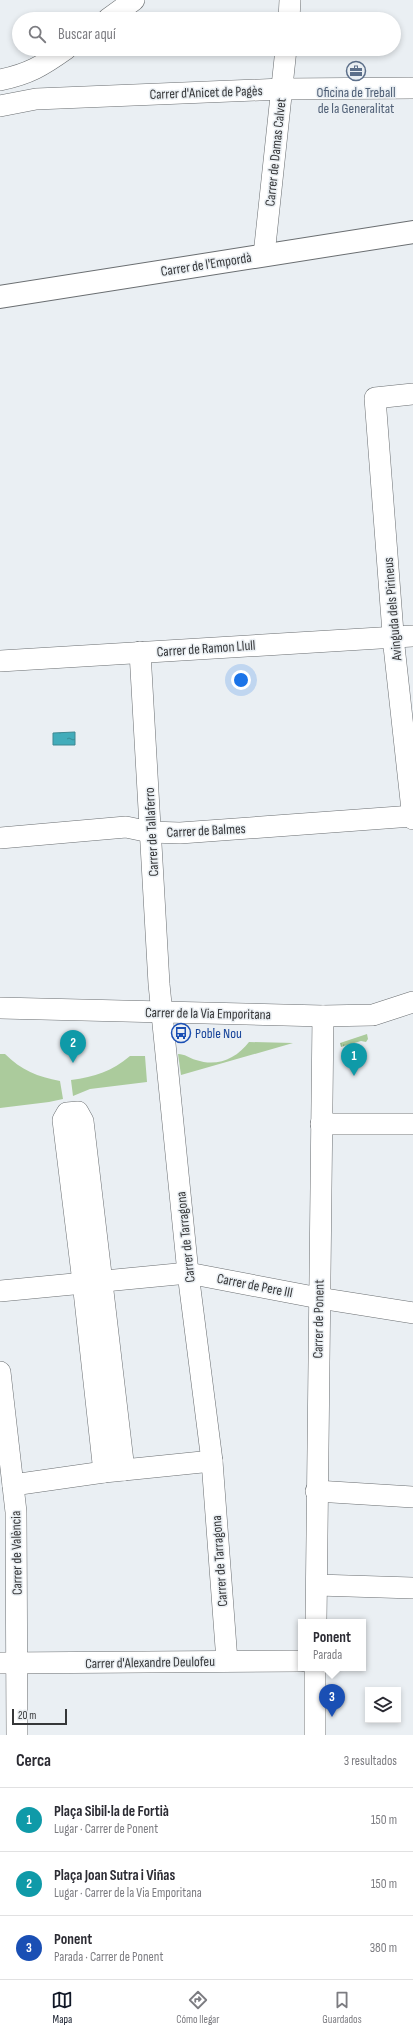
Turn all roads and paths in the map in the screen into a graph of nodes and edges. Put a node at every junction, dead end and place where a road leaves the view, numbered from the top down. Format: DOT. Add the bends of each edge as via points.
graph roads {
  1 [pos="134,0"];
  2 [pos="290,0"];
  3 [pos="118,12"];
  4 [pos="289,12"];
  5 [pos="56,56"];
  6 [pos="285,56"];
  7 [pos="0,80"];
  8 [pos="413,88"];
  9 [pos="282,89"];
  10 [pos="0,106"];
  11 [pos="413,232"];
  12 [pos="264,255"];
  13 [pos="0,297"];
  14 [pos="413,394"];
  15 [pos="403,636"];
  16 [pos="140,652"];
  17 [pos="0,662"];
  18 [pos="413,817"];
  19 [pos="150,832"];
  20 [pos="0,838"];
  21 [pos="413,1002"];
  22 [pos="0,1008"];
  23 [pos="163,1012"];
  24 [pos="323,1016"];
  25 [pos="321,1124"];
  26 [pos="413,1124"];
  27 [pos="188,1273"];
  28 [pos="92,1281"];
  29 [pos="0,1291"];
  30 [pos="319,1298"];
  31 [pos="413,1313"];
  32 [pos="0,1372"];
  33 [pos="212,1461"];
  34 [pos="114,1471"];
  35 [pos="13,1485"];
  36 [pos="316,1491"];
  37 [pos="413,1497"];
  38 [pos="317,1585"];
  39 [pos="413,1588"];
  40 [pos="316,1619"];
  41 [pos="227,1661"];
  42 [pos="298,1661"];
  43 [pos="9,1663"];
  44 [pos="315,1671"];
  45 [pos="18,1735"];
  46 [pos="315,1735"];
  1 -- 3 [label="street"];
  2 -- 4 [label="street"];
  5 -- 7 [label="street" via="39,68"];
  6 -- 9 [label="street, Carrer de Damas Calvet"];
  8 -- 9 [label="street, Carrer d'Anicet de Pagès"];
  9 -- 10 [label="street, Carrer d'Anicet de Pagès" via="36,99"];
  9 -- 12 [label="street, Carrer de Damas Calvet"];
  11 -- 12 [label="main road, Carrer de l'Empordà"];
  12 -- 13 [label="main road, Carrer de l'Empordà"];
  14 -- 15 [label="street, Avinguda dels Pirineus" via="375,398"];
  15 -- 16 [label="street, Carrer de Ramon Llull"];
  15 -- 18 [label="street, Avinguda dels Pirineus"];
  16 -- 17 [label="street, Carrer de Ramon Llull"];
  16 -- 19 [label="street, Carrer de Tallaferro"];
  18 -- 19 [label="street, Carrer de Balmes" via="180,833"];
  19 -- 20 [label="street, Carrer de Balmes" via="126,827"];
  19 -- 23 [label="street, Carrer de Tallaferro"];
  21 -- 24 [label="street, Carrer de la Via Emporitana" via="373,1015"];
  22 -- 23 [label="street, Carrer de la Via Emporitana"];
  23 -- 24 [label="street, Carrer de la Via Emporitana"];
  23 -- 27 [label="street, Carrer de Tarragona"];
  24 -- 25 [label="street, Carrer de Ponent"];
  25 -- 26 [label="street"];
  25 -- 30 [label="street, Carrer de Ponent"];
  27 -- 28 [label="street, Carrer de Pere III"];
  27 -- 30 [label="street, Carrer de Pere III"];
  27 -- 33 [label="street, Carrer de Tarragona"];
  28 -- 28 [label="street" via="83,1121 78,1112 67,1114 63,1120"];
  28 -- 29 [label="street, Carrer de Pere III"];
  28 -- 34 [label="street"];
  30 -- 31 [label="street, Carrer de Pere III"];
  30 -- 36 [label="street, Carrer de Ponent"];
  32 -- 35 [label="street, Carrer de València"];
  33 -- 34 [label="street"];
  33 -- 41 [label="street, Carrer de Tarragona"];
  34 -- 35 [label="street"];
  35 -- 43 [label="street, Carrer de València" via="16,1512"];
  36 -- 37 [label="street"];
  36 -- 38 [label="street, Carrer de Ponent"];
  38 -- 39 [label="street"];
  38 -- 40 [label="street, Carrer de Ponent"];
  41 -- 42 [label="street, Carrer d'Alexandre Deulofeu"];
  41 -- 43 [label="street, Carrer d'Alexandre Deulofeu"];
  43 -- 45 [label="street, Carrer de València"];
  44 -- 46 [label="street"];
}
